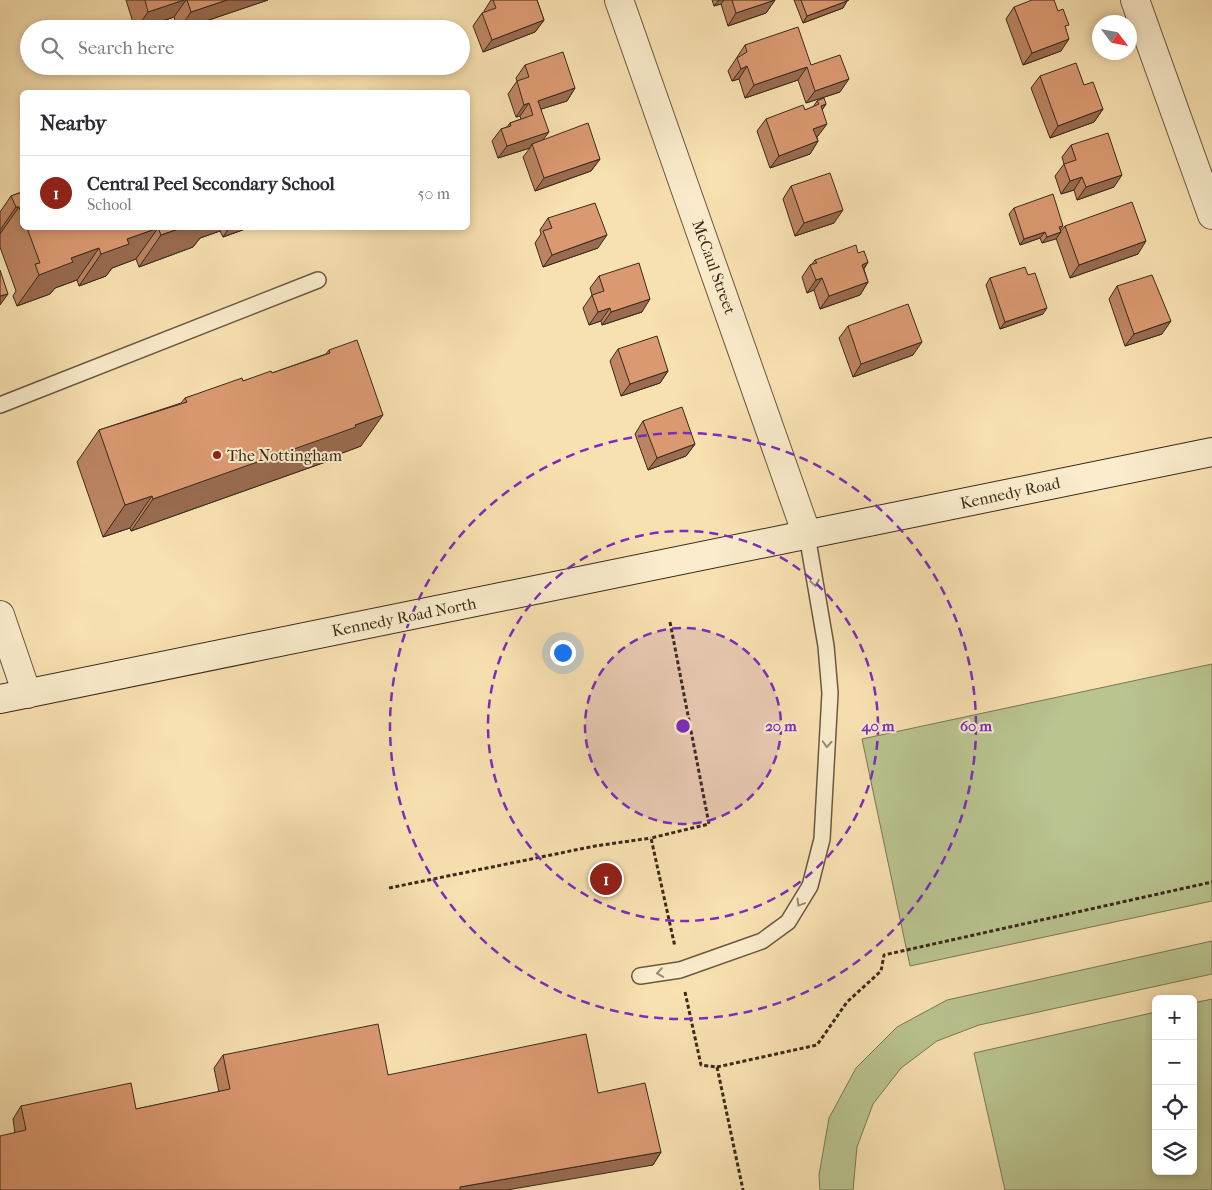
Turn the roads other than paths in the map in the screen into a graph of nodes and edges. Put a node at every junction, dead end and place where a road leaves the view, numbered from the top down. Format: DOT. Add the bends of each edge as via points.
graph roads {
  1 [pos="619,0"];
  2 [pos="1136,0"];
  3 [pos="1212,215"];
  4 [pos="318,280"];
  5 [pos="0,405"];
  6 [pos="1212,452"];
  7 [pos="808,535"];
  8 [pos="0,616"];
  9 [pos="27,694"];
  10 [pos="0,699"];
  11 [pos="640,976"];
  1 -- 7 [label="main road, McCaul Street"];
  2 -- 3 [label="main road"];
  4 -- 5 [label="lane"];
  6 -- 7 [label="main road, Kennedy Road"];
  7 -- 9 [label="main road, Kennedy Road North"];
  7 -- 11 [label="lane, one-way" via="826,646 830,693 822,839 810,886 788,922 762,941 680,970"];
  8 -- 9 [label="main road"];
  9 -- 10 [label="main road, Kennedy Road North"];
}
